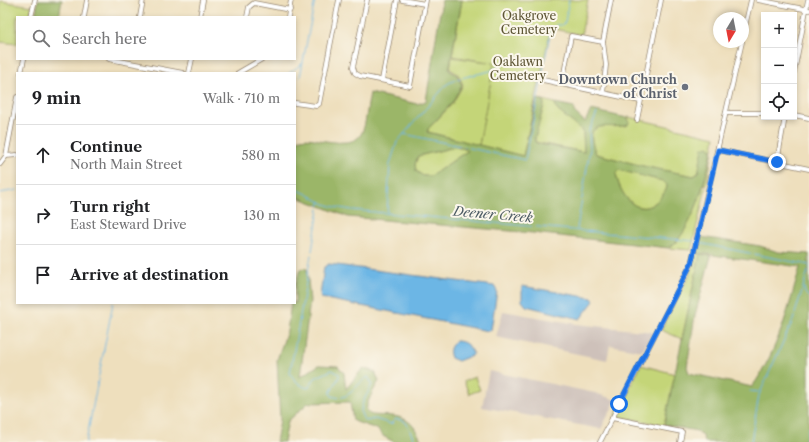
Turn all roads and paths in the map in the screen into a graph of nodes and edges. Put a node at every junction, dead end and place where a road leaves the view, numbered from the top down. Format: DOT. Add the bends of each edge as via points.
graph roads {
  1 [pos="35,0"];
  2 [pos="87,0"];
  3 [pos="143,0"];
  4 [pos="203,0"];
  5 [pos="291,0"];
  6 [pos="339,0"];
  7 [pos="368,0"];
  8 [pos="397,0"];
  9 [pos="402,0"];
  10 [pos="611,0"];
  11 [pos="661,0"];
  12 [pos="751,0"];
  13 [pos="758,0"];
  14 [pos="808,0"];
  15 [pos="425,2"];
  16 [pos="290,10"];
  17 [pos="808,10"];
  18 [pos="748,12"];
  19 [pos="32,16"];
  20 [pos="84,16"];
  21 [pos="140,16"];
  22 [pos="200,16"];
  23 [pos="247,16"];
  24 [pos="288,16"];
  25 [pos="603,42"];
  26 [pos="741,48"];
  27 [pos="797,59"];
  28 [pos="24,60"];
  29 [pos="120,60"];
  30 [pos="192,60"];
  31 [pos="132,61"];
  32 [pos="255,61"];
  33 [pos="21,72"];
  34 [pos="179,72"];
  35 [pos="189,72"];
  36 [pos="239,72"];
  37 [pos="382,80"];
  38 [pos="543,80"];
  39 [pos="562,84"];
  40 [pos="603,93"];
  41 [pos="640,101"];
  42 [pos="16,102"];
  43 [pos="296,102"];
  44 [pos="726,113"];
  45 [pos="761,114"];
  46 [pos="797,116"];
  47 [pos="809,118"];
  48 [pos="637,120"];
  49 [pos="784,120"];
  50 [pos="718,150"];
  51 [pos="16,154"];
  52 [pos="6,156"];
  53 [pos="777,162"];
  54 [pos="0,164"];
  55 [pos="809,169"];
  56 [pos="612,418"];
  57 [pos="600,442"];
  58 [pos="680,442"];
  1 -- 19 [label="street"];
  2 -- 20 [label="street"];
  3 -- 21 [label="street"];
  4 -- 22 [label="street"];
  5 -- 16 [label="street"];
  6 -- 43 [label="street" via="319,104 316,106"];
  7 -- 37 [label="street" via="365,4 354,70 360,76"];
  8 -- 37 [label="street"];
  9 -- 15 [label="street"];
  10 -- 25 [label="street"];
  11 -- 41 [label="street"];
  12 -- 18 [label="street"];
  13 -- 17 [label="street"];
  14 -- 17 [label="street"];
  15 -- 37 [label="street" via="410,86"];
  16 -- 23 [label="street" via="254,3 249,7"];
  16 -- 24 [label="street"];
  17 -- 27 [label="street"];
  25 -- 39 [label="street" via="571,36"];
  25 -- 40 [label="street" via="606,65"];
  26 -- 44 [label="street"];
  28 -- 33 [label="street"];
  29 -- 31 [label="street"];
  30 -- 35 [label="street"];
  31 -- 34 [label="street"];
  32 -- 36 [label="street"];
  38 -- 39 [label="street"];
  39 -- 40 [label="street"];
  40 -- 41 [label="street"];
  41 -- 48 [label="street"];
  42 -- 52 [label="street"];
  44 -- 45 [label="street"];
  44 -- 50 [label="street"];
  46 -- 47 [label="street"];
  49 -- 53 [label="street"];
  50 -- 53 [label="street"];
  50 -- 56 [label="street" via="691,264"];
  51 -- 52 [label="street"];
  52 -- 54 [label="street"];
  53 -- 55 [label="street"];
  56 -- 57 [label="street"];
  56 -- 58 [label="street" via="682,432"];
}
